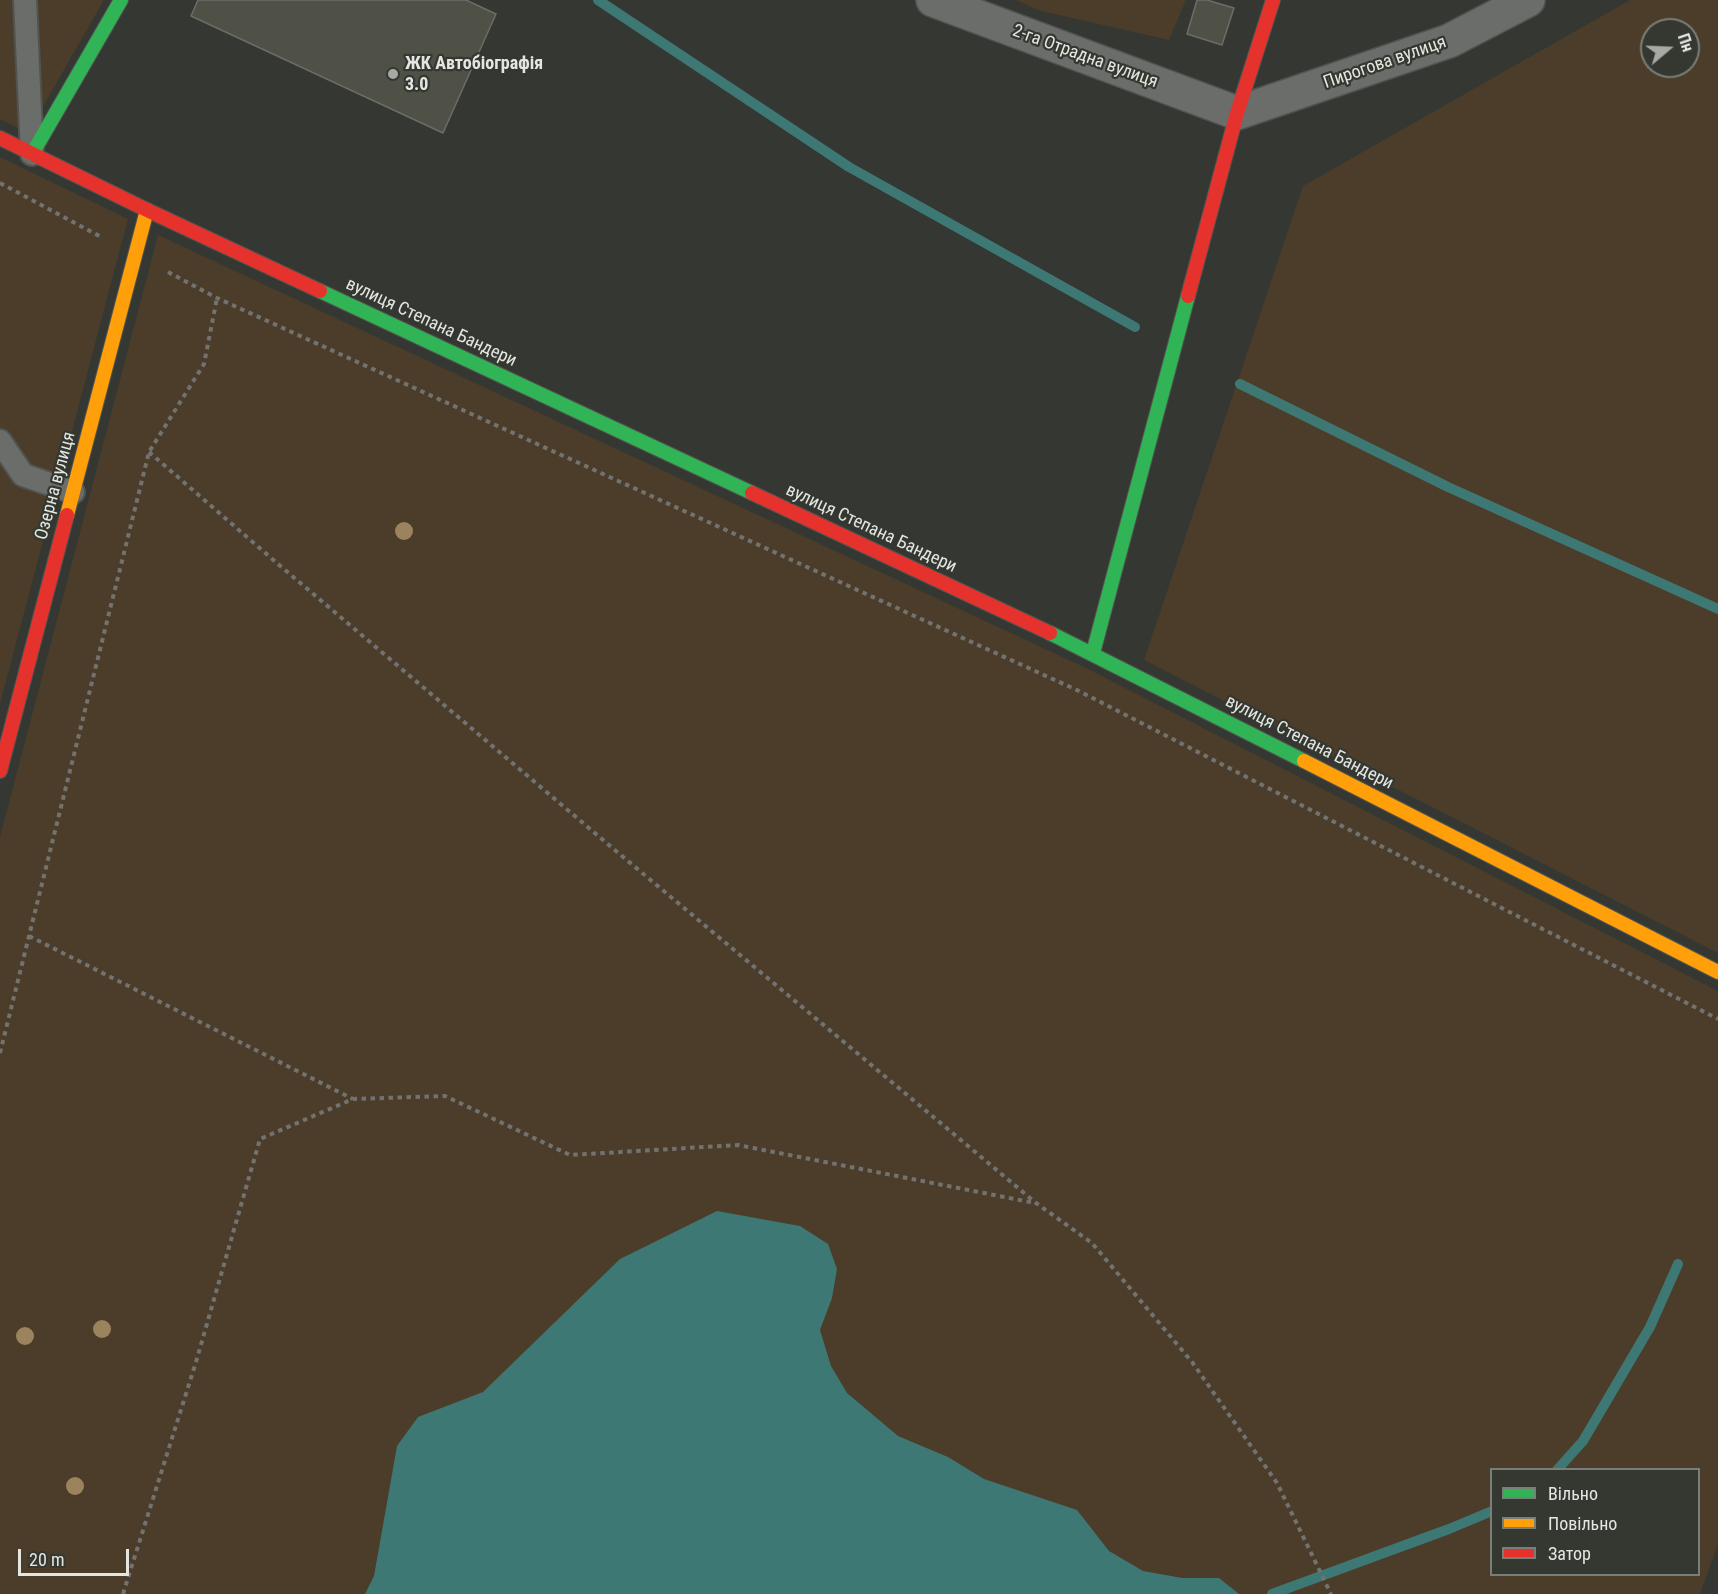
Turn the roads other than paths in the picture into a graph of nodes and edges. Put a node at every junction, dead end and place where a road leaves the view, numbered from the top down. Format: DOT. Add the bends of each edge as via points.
graph roads {
  1 [pos="25,0"];
  2 [pos="121,0"];
  3 [pos="933,0"];
  4 [pos="1273,0"];
  5 [pos="1528,0"];
  6 [pos="1237,114"];
  7 [pos="0,138"];
  8 [pos="32,153"];
  9 [pos="147,210"];
  10 [pos="0,441"];
  11 [pos="73,492"];
  12 [pos="1093,653"];
  13 [pos="0,771"];
  14 [pos="1718,972"];
  1 -- 8 [label="lane"];
  2 -- 8 [label="main road"];
  3 -- 6 [label="street, 2-га Отрадна вулиця"];
  4 -- 6 [label="main road"];
  5 -- 6 [label="street, Пирогова вулиця" via="1449,41"];
  6 -- 12 [label="main road"];
  7 -- 8 [label="main road, вулиця Степана Бандери"];
  8 -- 9 [label="main road, вулиця Степана Бандери"];
  9 -- 11 [label="main road, Озерна вулиця"];
  9 -- 12 [label="main road, вулиця Степана Бандери"];
  10 -- 11 [label="lane" via="23,475"];
  11 -- 13 [label="main road, Озерна вулиця"];
  12 -- 14 [label="main road, вулиця Степана Бандери"];
}
